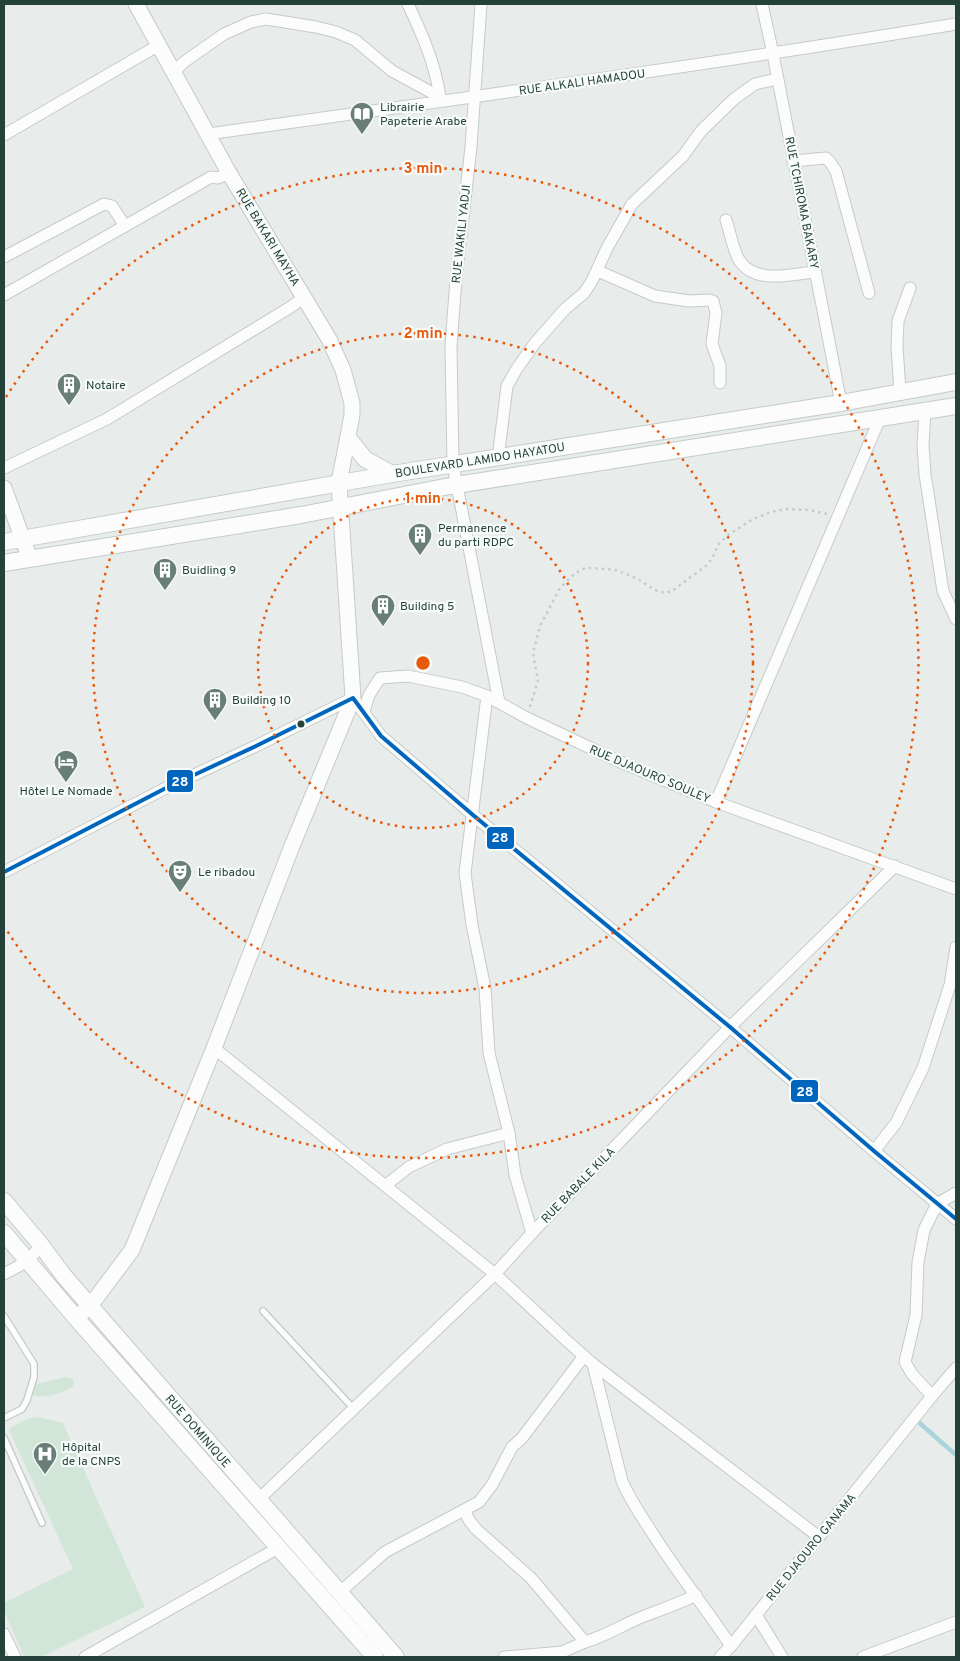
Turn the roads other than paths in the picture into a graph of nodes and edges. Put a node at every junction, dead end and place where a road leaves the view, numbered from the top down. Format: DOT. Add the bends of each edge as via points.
graph roads {
  1 [pos="136,4"];
  2 [pos="408,4"];
  3 [pos="481,4"];
  4 [pos="762,4"];
  5 [pos="956,24"];
  6 [pos="159,45"];
  7 [pos="773,54"];
  8 [pos="174,72"];
  9 [pos="778,79"];
  10 [pos="475,98"];
  11 [pos="442,99"];
  12 [pos="208,134"];
  13 [pos="4,135"];
  14 [pos="794,161"];
  15 [pos="229,173"];
  16 [pos="726,220"];
  17 [pos="126,226"];
  18 [pos="4,257"];
  19 [pos="598,271"];
  20 [pos="816,272"];
  21 [pos="910,288"];
  22 [pos="869,293"];
  23 [pos="4,295"];
  24 [pos="304,297"];
  25 [pos="956,382"];
  26 [pos="720,383"];
  27 [pos="900,392"];
  28 [pos="841,403"];
  29 [pos="956,406"];
  30 [pos="925,412"];
  31 [pos="880,418"];
  32 [pos="714,423"];
  33 [pos="349,439"];
  34 [pos="717,444"];
  35 [pos="498,458"];
  36 [pos="453,465"];
  37 [pos="4,468"];
  38 [pos="392,474"];
  39 [pos="339,484"];
  40 [pos="458,485"];
  41 [pos="4,488"];
  42 [pos="340,508"];
  43 [pos="24,538"];
  44 [pos="4,542"];
  45 [pos="30,559"];
  46 [pos="4,563"];
  47 [pos="956,619"];
  48 [pos="487,696"];
  49 [pos="353,698"];
  50 [pos="499,702"];
  51 [pos="364,711"];
  52 [pos="716,802"];
  53 [pos="472,815"];
  54 [pos="895,866"];
  55 [pos="4,872"];
  56 [pos="956,889"];
  57 [pos="956,948"];
  58 [pos="730,1027"];
  59 [pos="214,1048"];
  60 [pos="509,1133"];
  61 [pos="874,1151"];
  62 [pos="386,1185"];
  63 [pos="956,1193"];
  64 [pos="4,1201"];
  65 [pos="937,1204"];
  66 [pos="956,1219"];
  67 [pos="4,1233"];
  68 [pos="532,1233"];
  69 [pos="42,1246"];
  70 [pos="28,1261"];
  71 [pos="4,1274"];
  72 [pos="495,1274"];
  73 [pos="90,1306"];
  74 [pos="263,1311"];
  75 [pos="4,1316"];
  76 [pos="76,1318"];
  77 [pos="584,1356"];
  78 [pos="594,1364"];
  79 [pos="956,1368"];
  80 [pos="932,1396"];
  81 [pos="353,1408"];
  82 [pos="4,1418"];
  83 [pos="4,1438"];
  84 [pos="260,1511"];
  85 [pos="465,1511"];
  86 [pos="42,1523"];
  87 [pos="819,1537"];
  88 [pos="278,1548"];
  89 [pos="339,1593"];
  90 [pos="696,1595"];
  91 [pos="756,1615"];
  92 [pos="956,1622"];
  93 [pos="4,1634"];
  94 [pos="585,1642"];
  95 [pos="731,1646"];
  96 [pos="15,1657"];
  97 [pos="85,1657"];
  98 [pos="375,1657"];
  99 [pos="396,1657"];
  100 [pos="504,1657"];
  101 [pos="720,1657"];
  102 [pos="782,1657"];
  103 [pos="863,1657"];
  1 -- 6 [label="street, RUE BAKARI MAYHA"];
  2 -- 11 [label="street" via="431,56"];
  3 -- 10 [label="street, RUE WAKILI YADJI"];
  4 -- 7 [label="street, RUE TCHIROMA BAKARY"];
  5 -- 7 [label="street, RUE ALKALI HAMADOU"];
  6 -- 8 [label="street, RUE BAKARI MAYHA"];
  6 -- 13 [label="street"];
  7 -- 9 [label="street, RUE TCHIROMA BAKARY"];
  7 -- 10 [label="street, RUE ALKALI HAMADOU"];
  8 -- 11 [label="street" via="224,34 266,19 316,27 355,40 392,71"];
  8 -- 12 [label="street, RUE BAKARI MAYHA"];
  9 -- 14 [label="street, RUE TCHIROMA BAKARY"];
  9 -- 19 [label="street" via="755,84 734,99 701,131 683,156 632,204"];
  10 -- 11 [label="street, RUE ALKALI HAMADOU"];
  10 -- 36 [label="street, RUE WAKILI YADJI" via="451,346"];
  11 -- 12 [label="street, RUE ALKALI HAMADOU"];
  12 -- 15 [label="street, RUE BAKARI MAYHA"];
  14 -- 20 [label="street, RUE TCHIROMA BAKARY"];
  14 -- 22 [label="street" via="826,158 836,171"];
  15 -- 17 [label="street" via="211,177"];
  15 -- 24 [label="street, RUE BAKARI MAYHA"];
  16 -- 20 [label="street" via="739,260 748,271 765,276"];
  17 -- 18 [label="street" via="112,206 104,204"];
  17 -- 23 [label="street"];
  19 -- 26 [label="street" via="655,296 713,302 716,313 712,344 720,366"];
  19 -- 35 [label="street" via="584,293 565,308 516,370 505,398"];
  20 -- 28 [label="street, RUE TCHIROMA BAKARY"];
  21 -- 27 [label="street" via="898,321"];
  24 -- 33 [label="street, RUE BAKARI MAYHA" via="343,370 352,402"];
  24 -- 37 [label="street" via="107,419"];
  25 -- 27 [label="main road, BOULEVARD LAMIDO HAYATOU"];
  27 -- 28 [label="main road, BOULEVARD LAMIDO HAYATOU"];
  28 -- 32 [label="main road, BOULEVARD LAMIDO HAYATOU"];
  29 -- 30 [label="main road, BOULEVARD LAMIDO HAYATOU"];
  30 -- 31 [label="main road, BOULEVARD LAMIDO HAYATOU"];
  30 -- 47 [label="street" via="925,474 943,590"];
  31 -- 34 [label="main road, BOULEVARD LAMIDO HAYATOU"];
  31 -- 52 [label="street"];
  32 -- 34 [label="main road"];
  32 -- 35 [label="main road, BOULEVARD LAMIDO HAYATOU"];
  33 -- 38 [label="main road" via="365,459"];
  33 -- 39 [label="street, RUE BAKARI MAYHA"];
  34 -- 40 [label="main road, BOULEVARD LAMIDO HAYATOU"];
  35 -- 36 [label="main road, BOULEVARD LAMIDO HAYATOU"];
  36 -- 38 [label="main road, BOULEVARD LAMIDO HAYATOU"];
  36 -- 40 [label="street, RUE WAKILI YADJI"];
  38 -- 39 [label="main road, BOULEVARD LAMIDO HAYATOU"];
  39 -- 42 [label="street, RUE BAKARI MAYHA"];
  39 -- 43 [label="main road, BOULEVARD LAMIDO HAYATOU"];
  40 -- 42 [label="main road, BOULEVARD LAMIDO HAYATOU"];
  40 -- 50 [label="street, RUE WAKILI YADJI"];
  41 -- 43 [label="street"];
  42 -- 45 [label="main road, BOULEVARD LAMIDO HAYATOU"];
  42 -- 49 [label="street, RUE BAKARI MAYHA"];
  43 -- 44 [label="main road, BOULEVARD LAMIDO HAYATOU"];
  43 -- 45 [label="street"];
  45 -- 46 [label="main road, BOULEVARD LAMIDO HAYATOU"];
  48 -- 50 [label="street, RUE DJAOURO SOULEY"];
  48 -- 51 [label="street, RUE DJAOURO SOULEY" via="462,687 408,676 380,678 368,695"];
  48 -- 53 [label="street"];
  49 -- 51 [label="street"];
  49 -- 55 [label="street" via="164,789"];
  49 -- 59 [label="street"];
  50 -- 52 [label="street, RUE DJAOURO SOULEY" via="618,761"];
  51 -- 53 [label="street" via="381,736"];
  52 -- 54 [label="street, RUE DJAOURO SOULEY"];
  53 -- 58 [label="street"];
  53 -- 60 [label="street" via="466,882 485,988 489,1053"];
  54 -- 56 [label="street, RUE DJAOURO SOULEY"];
  54 -- 58 [label="street, RUE BABALE KILA"];
  57 -- 61 [label="street" via="950,984 923,1068 896,1124"];
  58 -- 61 [label="street"];
  58 -- 68 [label="street, RUE BABALE KILA"];
  59 -- 62 [label="street"];
  59 -- 73 [label="street" via="132,1250"];
  60 -- 62 [label="street" via="447,1150 409,1167"];
  60 -- 68 [label="street" via="515,1175"];
  61 -- 65 [label="street"];
  62 -- 72 [label="street"];
  63 -- 65 [label="street"];
  64 -- 69 [label="main road, RUE DOMINIQUE"];
  65 -- 66 [label="street"];
  65 -- 80 [label="street" via="924,1230 918,1262 916,1315 905,1362"];
  67 -- 70 [label="main road, RUE DOMINIQUE"];
  68 -- 72 [label="street, RUE BABALE KILA"];
  69 -- 70 [label="street"];
  69 -- 73 [label="main road, RUE DOMINIQUE"];
  70 -- 71 [label="street"];
  70 -- 76 [label="main road, RUE DOMINIQUE"];
  72 -- 77 [label="street"];
  72 -- 81 [label="street, RUE BABALE KILA"];
  73 -- 76 [label="street"];
  73 -- 84 [label="main road, RUE DOMINIQUE"];
  74 -- 81 [label="lane"];
  75 -- 82 [label="lane" via="34,1364 27,1400 22,1409"];
  76 -- 84 [label="main road, RUE DOMINIQUE"];
  77 -- 78 [label="street"];
  77 -- 85 [label="street" via="512,1447 479,1502"];
  78 -- 87 [label="street"];
  78 -- 90 [label="street" via="629,1498"];
  79 -- 80 [label="street"];
  80 -- 87 [label="street, RUE DJAOURO GANAMA"];
  81 -- 84 [label="street, RUE BABALE KILA"];
  83 -- 86 [label="lane"];
  84 -- 88 [label="main road, RUE DOMINIQUE"];
  84 -- 89 [label="main road, RUE DOMINIQUE"];
  85 -- 89 [label="street" via="384,1552"];
  85 -- 94 [label="street" via="476,1529 531,1578"];
  87 -- 91 [label="street, RUE DJAOURO GANAMA"];
  88 -- 97 [label="street"];
  88 -- 98 [label="main road, RUE DOMINIQUE"];
  89 -- 99 [label="main road, RUE DOMINIQUE"];
  90 -- 94 [label="street"];
  90 -- 95 [label="street"];
  91 -- 95 [label="street, RUE DJAOURO GANAMA"];
  91 -- 102 [label="street"];
  92 -- 103 [label="street"];
  93 -- 96 [label="street"];
  94 -- 100 [label="street" via="562,1652"];
  95 -- 101 [label="street, RUE DJAOURO GANAMA"];
}
